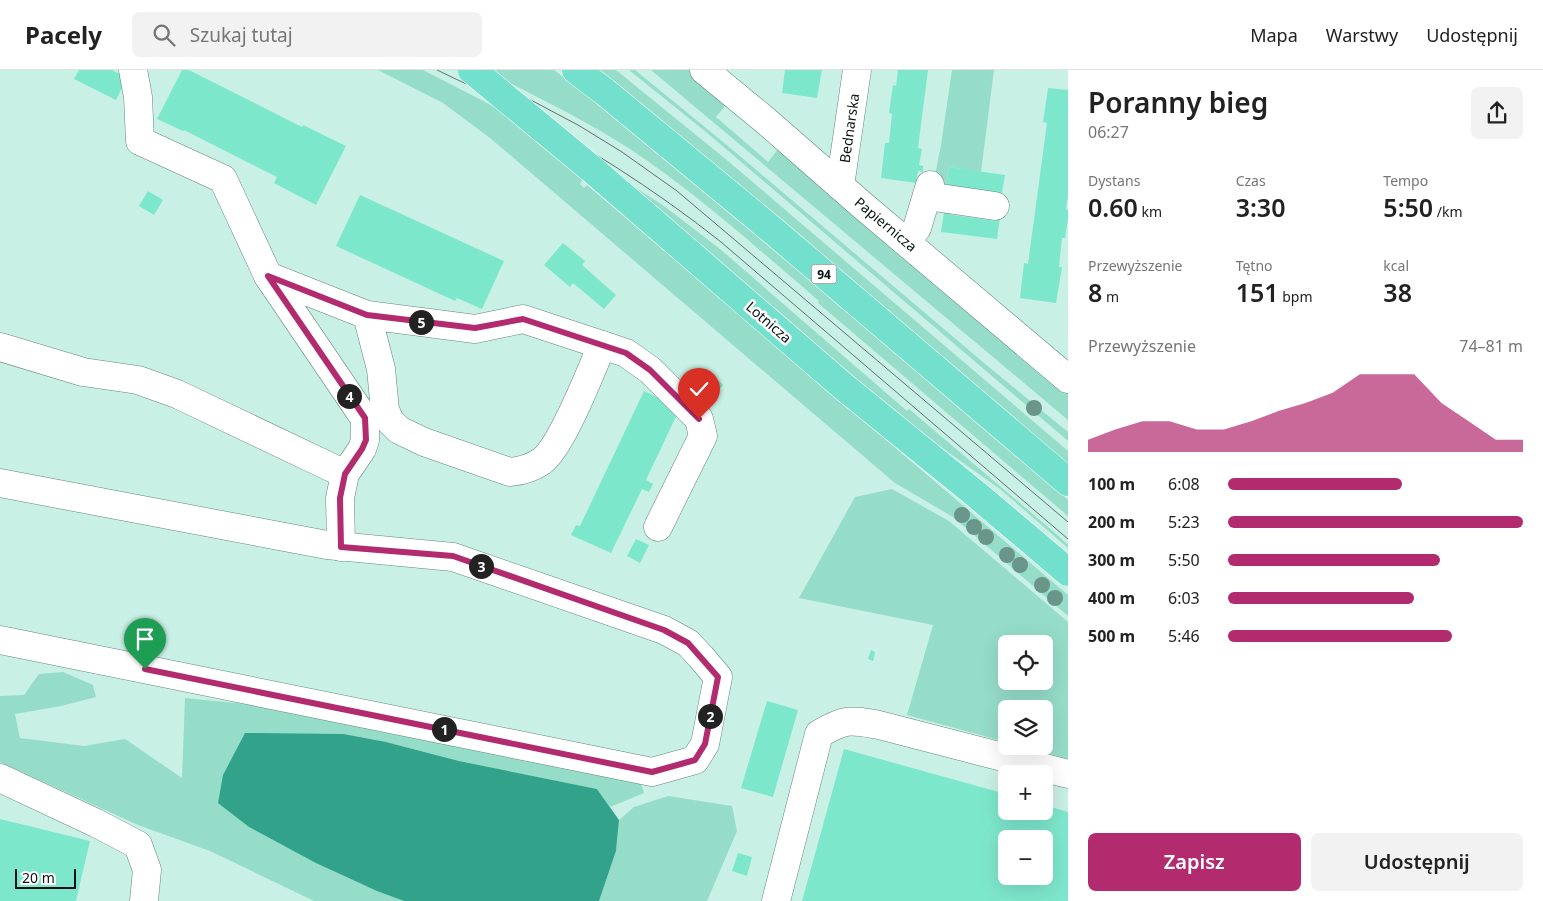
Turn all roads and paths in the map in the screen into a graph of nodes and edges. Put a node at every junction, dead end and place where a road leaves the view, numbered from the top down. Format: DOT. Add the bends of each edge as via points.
graph roads {
  1 [pos="133,70"];
  2 [pos="472,70"];
  3 [pos="576,70"];
  4 [pos="704,70"];
  5 [pos="857,70"];
  6 [pos="840,186"];
  7 [pos="995,206"];
  8 [pos="904,239"];
  9 [pos="268,276"];
  10 [pos="367,315"];
  11 [pos="602,345"];
  12 [pos="0,347"];
  13 [pos="1068,379"];
  14 [pos="345,474"];
  15 [pos="1068,482"];
  16 [pos="0,483"];
  17 [pos="658,527"];
  18 [pos="341,547"];
  19 [pos="1068,572"];
  20 [pos="0,640"];
  21 [pos="1068,774"];
  22 [pos="0,778"];
  23 [pos="144,901"];
  24 [pos="776,901"];
  1 -- 9 [label="street" via="140,141 223,179"];
  2 -- 19 [label="main road, Lotnicza, bridge" via="844,387"];
  3 -- 15 [label="main road, 94" via="771,229"];
  4 -- 6 [label="street, Papiernicza"];
  5 -- 6 [label="street, Bednarska"];
  6 -- 8 [label="street, Papiernicza"];
  7 -- 8 [label="street" via="928,190 917,228"];
  8 -- 13 [label="street, Papiernicza"];
  9 -- 10 [label="street"];
  9 -- 14 [label="street" via="365,418 366,440"];
  10 -- 11 [label="street" via="475,328 523,319"];
  10 -- 11 [label="street" via="381,369 385,410 390,421 399,430 424,442 510,472 524,471 543,460 557,443"];
  11 -- 17 [label="street" via="626,353 650,370 699,419 704,436"];
  12 -- 14 [label="street" via="83,372 138,380 177,394"];
  14 -- 18 [label="street" via="340,498"];
  16 -- 18 [label="street"];
  18 -- 20 [label="street" via="453,556 664,630 688,643 718,677 705,744 695,760 652,772"];
  21 -- 24 [label="street" via="879,724 849,720 834,725 819,734"];
  22 -- 23 [label="street" via="138,844 147,870"];
}
